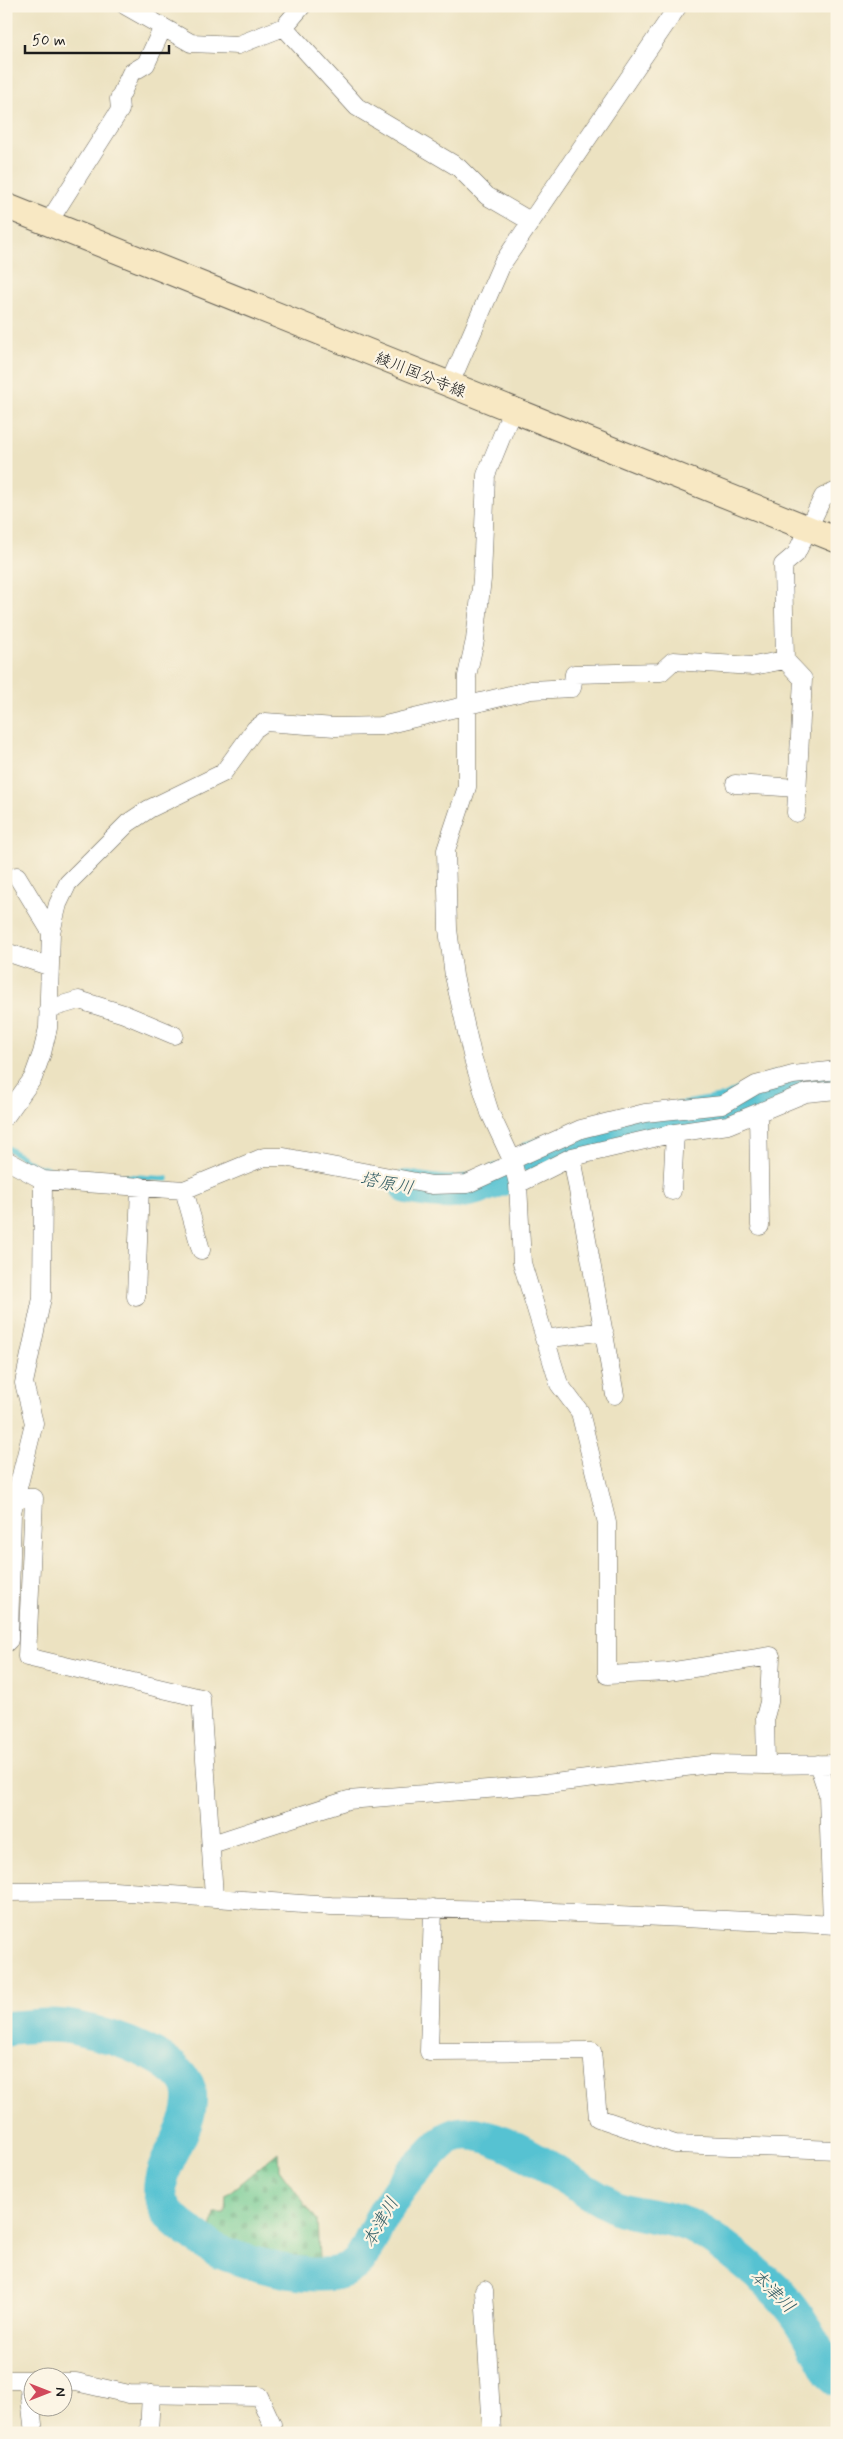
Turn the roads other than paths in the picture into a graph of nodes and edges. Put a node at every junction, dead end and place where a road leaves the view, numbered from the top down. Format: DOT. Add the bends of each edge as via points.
graph roads {
  1 [pos="126,6"];
  2 [pos="302,6"];
  3 [pos="678,6"];
  4 [pos="163,27"];
  5 [pos="284,27"];
  6 [pos="6,206"];
  7 [pos="530,220"];
  8 [pos="48,223"];
  9 [pos="449,386"];
  10 [pos="512,411"];
  11 [pos="837,491"];
  12 [pos="809,530"];
  13 [pos="837,540"];
  14 [pos="785,660"];
  15 [pos="466,706"];
  16 [pos="734,784"];
  17 [pos="797,788"];
  18 [pos="796,813"];
  19 [pos="17,876"];
  20 [pos="51,932"];
  21 [pos="6,952"];
  22 [pos="48,966"];
  23 [pos="48,1009"];
  24 [pos="174,1035"];
  25 [pos="837,1070"];
  26 [pos="756,1086"];
  27 [pos="837,1090"];
  28 [pos="774,1105"];
  29 [pos="758,1114"];
  30 [pos="6,1116"];
  31 [pos="676,1133"];
  32 [pos="572,1157"];
  33 [pos="6,1160"];
  34 [pos="512,1160"];
  35 [pos="43,1180"];
  36 [pos="518,1184"];
  37 [pos="140,1186"];
  38 [pos="184,1190"];
  39 [pos="672,1191"];
  40 [pos="760,1226"];
  41 [pos="201,1250"];
  42 [pos="136,1297"];
  43 [pos="604,1331"];
  44 [pos="544,1339"];
  45 [pos="616,1395"];
  46 [pos="11,1496"];
  47 [pos="6,1643"];
  48 [pos="818,1764"];
  49 [pos="837,1764"];
  50 [pos="766,1765"];
  51 [pos="212,1844"];
  52 [pos="6,1892"];
  53 [pos="214,1896"];
  54 [pos="433,1908"];
  55 [pos="834,1925"];
  56 [pos="837,2150"];
  57 [pos="484,2290"];
  58 [pos="6,2380"];
  59 [pos="22,2380"];
  60 [pos="72,2382"];
  61 [pos="151,2394"];
  62 [pos="33,2416"];
  63 [pos="34,2433"];
  64 [pos="149,2433"];
  65 [pos="272,2433"];
  66 [pos="492,2433"];
  1 -- 4 [label="street"];
  2 -- 5 [label="street"];
  3 -- 7 [label="street"];
  4 -- 5 [label="street" via="191,43 238,45"];
  4 -- 8 [label="street" via="146,64 131,73 119,99 120,110"];
  5 -- 7 [label="street" via="357,107 458,167 487,196"];
  6 -- 8 [label="main road, 綾川国分寺線"];
  7 -- 9 [label="street" via="502,264"];
  8 -- 9 [label="main road, 綾川国分寺線"];
  9 -- 10 [label="main road, 綾川国分寺線"];
  10 -- 12 [label="main road, 綾川国分寺線"];
  10 -- 15 [label="street" via="486,475 482,579 467,676"];
  11 -- 12 [label="street" via="823,496"];
  12 -- 13 [label="main road, 綾川国分寺線"];
  12 -- 14 [label="street" via="796,554 782,565"];
  14 -- 15 [label="street" via="753,666 673,661 660,672 574,674 572,688 531,690"];
  14 -- 17 [label="street" via="804,679"];
  15 -- 20 [label="street" via="381,726 335,728 266,722 255,729 223,773 149,809 128,823 68,883 58,904"];
  15 -- 34 [label="street" via="467,787 446,850 448,929 454,976 472,1058 490,1113"];
  16 -- 17 [label="street"];
  17 -- 18 [label="street"];
  19 -- 20 [label="street"];
  20 -- 22 [label="street"];
  21 -- 22 [label="street"];
  22 -- 23 [label="street"];
  23 -- 24 [label="street" via="79,1000"];
  23 -- 30 [label="street" via="48,1028 33,1078"];
  25 -- 26 [label="street" via="793,1075"];
  26 -- 28 [label="street"];
  26 -- 34 [label="street" via="722,1105 645,1113 582,1130"];
  27 -- 28 [label="street" via="806,1093"];
  28 -- 29 [label="street"];
  29 -- 31 [label="street" via="728,1125"];
  29 -- 40 [label="street"];
  31 -- 32 [label="street"];
  31 -- 39 [label="street"];
  32 -- 36 [label="street"];
  32 -- 43 [label="street"];
  33 -- 35 [label="street"];
  34 -- 36 [label="street"];
  34 -- 38 [label="street" via="509,1165 467,1184 432,1185 284,1157 264,1157"];
  35 -- 37 [label="street"];
  35 -- 46 [label="street" via="42,1298 24,1383 34,1423"];
  36 -- 44 [label="street" via="522,1263"];
  37 -- 38 [label="street"];
  37 -- 42 [label="street"];
  38 -- 41 [label="street"];
  43 -- 44 [label="street"];
  43 -- 45 [label="street"];
  44 -- 50 [label="street" via="559,1384 580,1412 606,1523 607,1675 668,1672 771,1656 769,1702 765,1717"];
  46 -- 47 [label="street" via="9,1640"];
  46 -- 51 [label="street" via="34,1498 27,1657 201,1698"];
  48 -- 49 [label="street"];
  48 -- 50 [label="street"];
  48 -- 55 [label="street" via="828,1794"];
  50 -- 51 [label="street" via="710,1764 538,1785 348,1800"];
  51 -- 53 [label="street"];
  52 -- 53 [label="street" via="114,1891"];
  53 -- 54 [label="street" via="331,1906"];
  54 -- 55 [label="street"];
  54 -- 56 [label="street" via="429,2052 592,2051 598,2118 675,2144"];
  57 -- 66 [label="street"];
  58 -- 59 [label="street"];
  60 -- 61 [label="street" via="129,2394"];
  61 -- 64 [label="street"];
  61 -- 65 [label="street" via="259,2396 272,2424"];
  62 -- 63 [label="street"];
}
